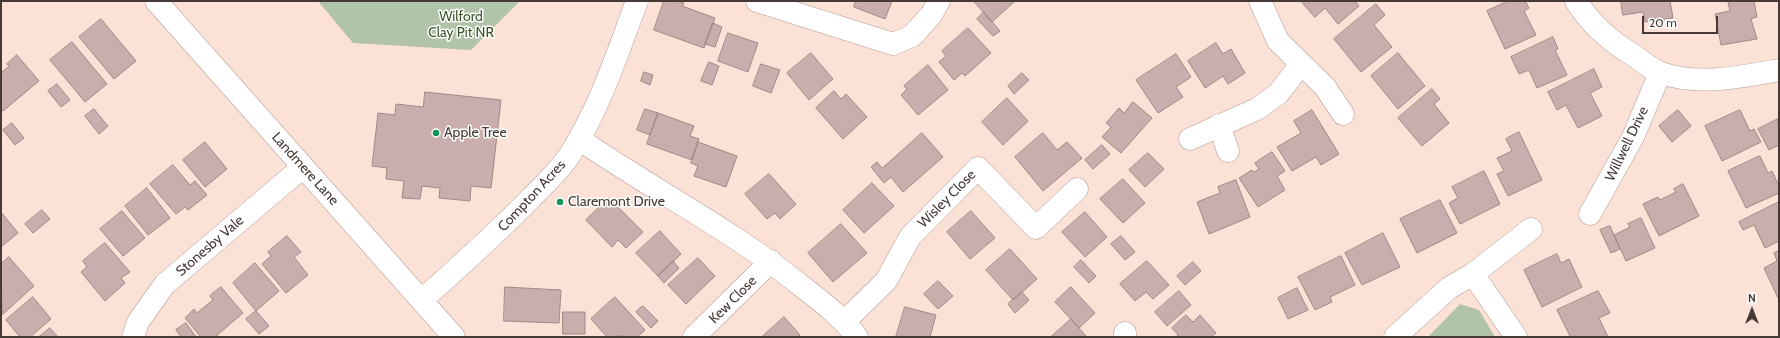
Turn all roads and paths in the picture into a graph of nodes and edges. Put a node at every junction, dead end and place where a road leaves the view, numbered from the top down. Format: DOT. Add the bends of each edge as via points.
graph roads {
  1 [pos="156,1"];
  2 [pos="637,1"];
  3 [pos="757,1"];
  4 [pos="939,1"];
  5 [pos="1260,1"];
  6 [pos="1576,1"];
  7 [pos="1301,64"];
  8 [pos="1779,70"];
  9 [pos="1660,73"];
  10 [pos="1343,114"];
  11 [pos="1219,125"];
  12 [pos="580,139"];
  13 [pos="1190,139"];
  14 [pos="1228,151"];
  15 [pos="303,167"];
  16 [pos="1077,189"];
  17 [pos="1590,214"];
  18 [pos="1531,229"];
  19 [pos="771,262"];
  20 [pos="1474,274"];
  21 [pos="422,300"];
  22 [pos="851,329"];
  23 [pos="133,337"];
  24 [pos="454,337"];
  25 [pos="694,337"];
  26 [pos="1394,337"];
  27 [pos="1516,337"];
  1 -- 15 [label="street, Landmere Lane"];
  2 -- 12 [label="street, Compton Acres" via="601,95"];
  3 -- 4 [label="street" via="893,44 912,36 931,15"];
  5 -- 7 [label="street" via="1278,41"];
  6 -- 9 [label="street" via="1588,20 1614,42"];
  7 -- 10 [label="street" via="1325,87"];
  7 -- 11 [label="street" via="1278,94 1257,109"];
  8 -- 9 [label="street" via="1736,78 1690,79"];
  9 -- 17 [label="street, Willwell Drive" via="1633,136"];
  11 -- 13 [label="street"];
  11 -- 14 [label="street"];
  12 -- 19 [label="street"];
  12 -- 21 [label="street, Compton Acres" via="558,170 501,230"];
  15 -- 21 [label="street, Landmere Lane"];
  15 -- 23 [label="street, Stonesby Vale" via="165,284 138,322"];
  16 -- 22 [label="street, Wisley Close" via="1036,228 978,168 910,237 886,281"];
  18 -- 20 [label="street"];
  19 -- 22 [label="street"];
  19 -- 25 [label="street, Kew Close"];
  20 -- 26 [label="street" via="1449,288"];
  20 -- 27 [label="street"];
  21 -- 24 [label="street, Landmere Lane"];
}
